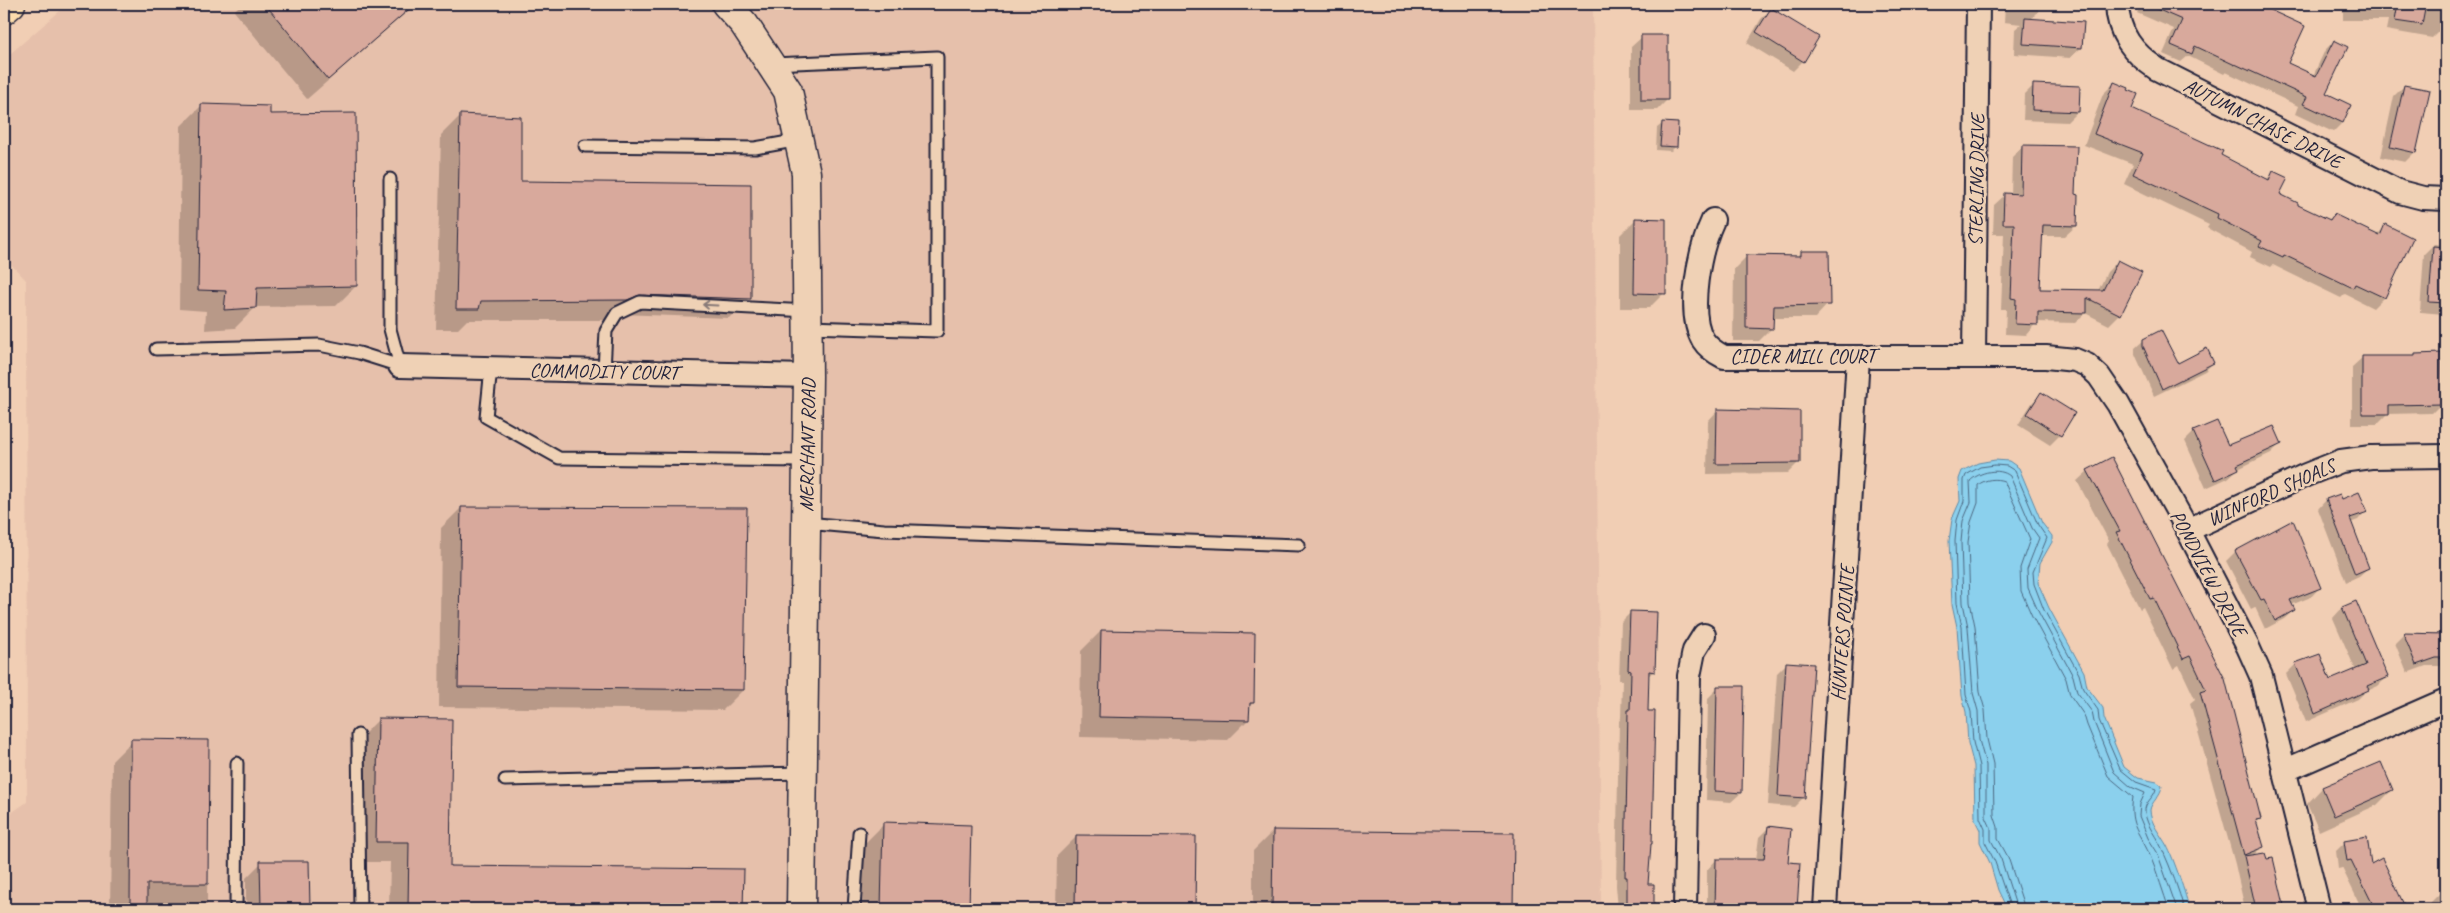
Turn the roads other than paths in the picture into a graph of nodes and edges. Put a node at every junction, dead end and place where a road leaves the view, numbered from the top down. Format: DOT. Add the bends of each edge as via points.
graph roads {
  1 [pos="10,4"];
  2 [pos="726,4"];
  3 [pos="1978,4"];
  4 [pos="2117,4"];
  5 [pos="4,10"];
  6 [pos="771,64"];
  7 [pos="799,140"];
  8 [pos="585,146"];
  9 [pos="390,179"];
  10 [pos="2446,198"];
  11 [pos="1713,220"];
  12 [pos="808,319"];
  13 [pos="156,349"];
  14 [pos="1974,356"];
  15 [pos="1858,357"];
  16 [pos="400,366"];
  17 [pos="491,368"];
  18 [pos="604,371"];
  19 [pos="808,376"];
  20 [pos="2446,456"];
  21 [pos="807,461"];
  22 [pos="806,523"];
  23 [pos="2188,530"];
  24 [pos="1299,545"];
  25 [pos="1704,635"];
  26 [pos="2446,700"];
  27 [pos="358,735"];
  28 [pos="237,763"];
  29 [pos="2284,771"];
  30 [pos="803,773"];
  31 [pos="505,780"];
  32 [pos="858,833"];
  33 [pos="236,909"];
  34 [pos="360,909"];
  35 [pos="801,909"];
  36 [pos="854,909"];
  37 [pos="1685,909"];
  38 [pos="1824,909"];
  39 [pos="2320,909"];
  1 -- 5 [label="highway"];
  2 -- 6 [label="street, MERCHANT ROAD"];
  3 -- 14 [label="street, STERLING DRIVE"];
  4 -- 10 [label="street, AUTUMN CHASE DRIVE" via="2127,41 2138,56 2157,70 2400,192 2423,198"];
  6 -- 7 [label="street, MERCHANT ROAD" via="788,91"];
  6 -- 12 [label="lane" via="937,57 937,331"];
  7 -- 8 [label="lane" via="755,148"];
  7 -- 12 [label="street, MERCHANT ROAD" via="806,174"];
  9 -- 16 [label="lane" via="390,329"];
  11 -- 15 [label="street, CIDER MILL COURT" via="1701,248 1696,308 1698,329 1713,351 1724,357 1736,358"];
  12 -- 18 [label="lane, one-way" via="758,308 640,302 617,313 606,331"];
  12 -- 19 [label="street, MERCHANT ROAD"];
  13 -- 16 [label="lane" via="319,345 359,352"];
  14 -- 15 [label="street, CIDER MILL COURT"];
  14 -- 23 [label="street, PONDVIEW DRIVE" via="2046,357 2075,360 2087,365 2100,376 2118,404"];
  15 -- 38 [label="street, HUNTERS POINTE"];
  16 -- 17 [label="street, COMMODITY COURT"];
  17 -- 18 [label="street, COMMODITY COURT"];
  17 -- 21 [label="lane" via="486,417 559,458"];
  18 -- 19 [label="street, COMMODITY COURT"];
  19 -- 21 [label="street, MERCHANT ROAD"];
  20 -- 23 [label="street, WINFORD SHOALS" via="2371,457 2341,461"];
  21 -- 22 [label="street, MERCHANT ROAD"];
  22 -- 24 [label="lane" via="884,530"];
  22 -- 30 [label="street, MERCHANT ROAD"];
  23 -- 29 [label="street, PONDVIEW DRIVE" via="2261,676"];
  25 -- 37 [label="street" via="1694,651 1689,676"];
  26 -- 29 [label="street"];
  27 -- 34 [label="lane"];
  28 -- 33 [label="lane"];
  29 -- 39 [label="street, PONDVIEW DRIVE"];
  30 -- 31 [label="lane"];
  30 -- 35 [label="street, MERCHANT ROAD"];
  32 -- 36 [label="lane"];
}
